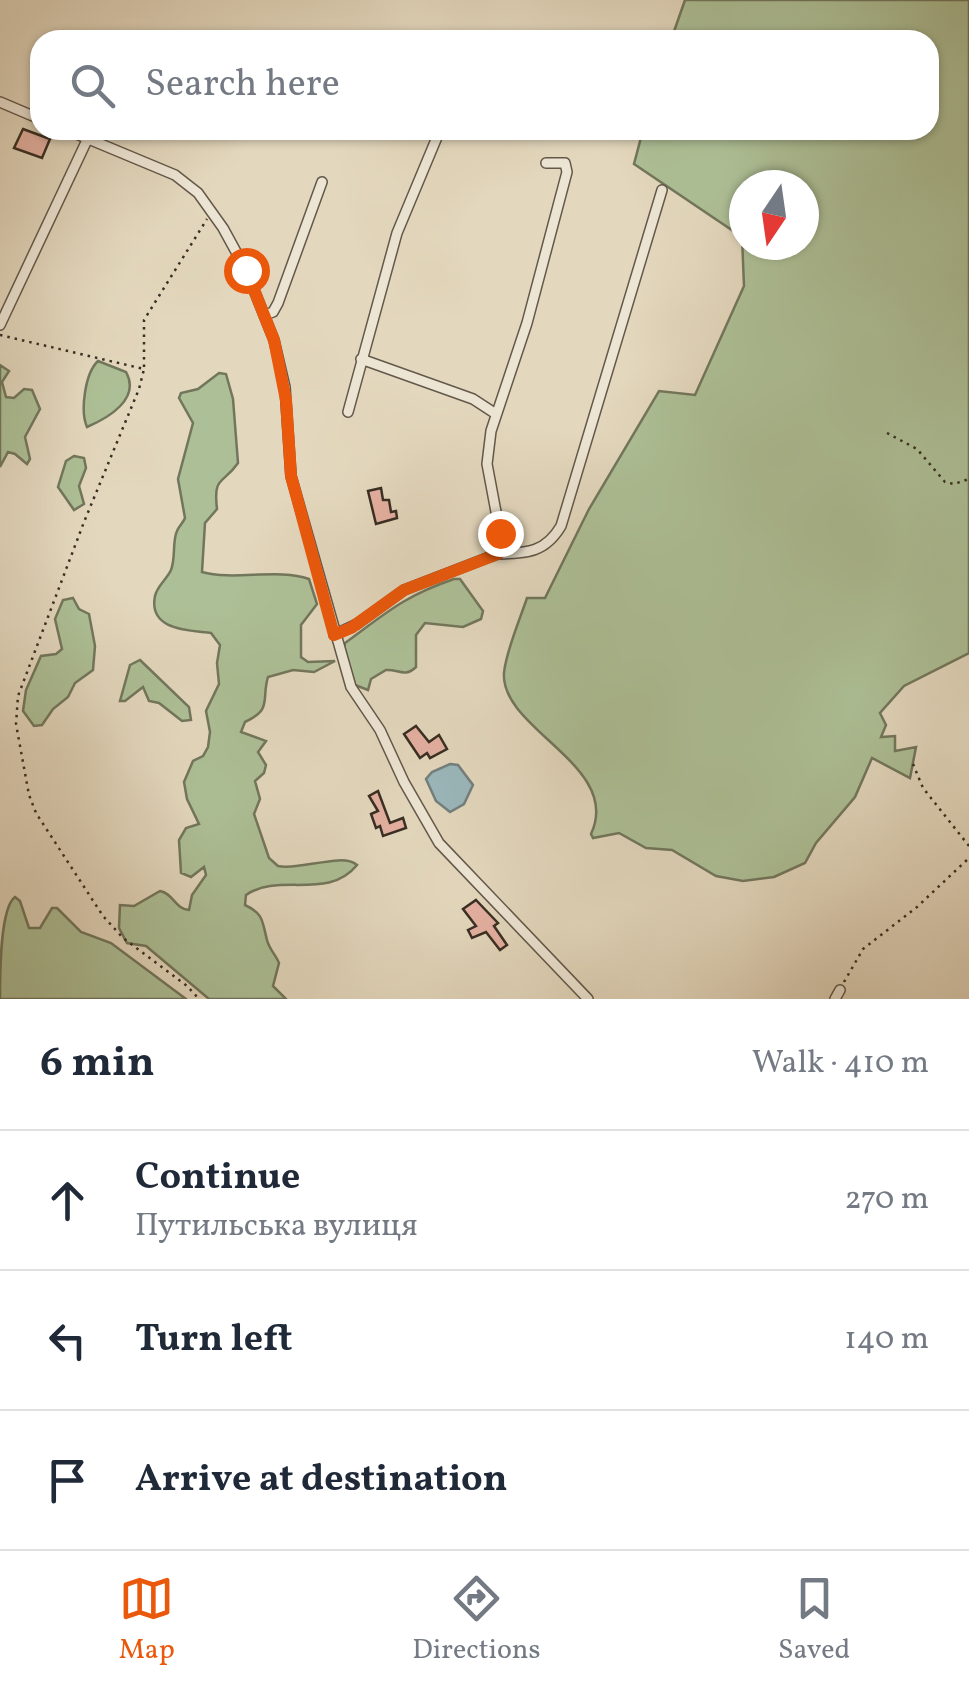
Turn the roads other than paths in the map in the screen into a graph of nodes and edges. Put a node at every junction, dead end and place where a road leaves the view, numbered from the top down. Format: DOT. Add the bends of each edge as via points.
graph roads {
  1 [pos="0,102"];
  2 [pos="30,115"];
  3 [pos="87,140"];
  4 [pos="93,140"];
  5 [pos="436,140"];
  6 [pos="546,162"];
  7 [pos="322,182"];
  8 [pos="662,190"];
  9 [pos="265,315"];
  10 [pos="0,325"];
  11 [pos="361,360"];
  12 [pos="348,412"];
  13 [pos="496,414"];
  14 [pos="498,554"];
  15 [pos="334,635"];
  16 [pos="588,999"];
  1 -- 2 [label="street"];
  3 -- 10 [label="street"];
  4 -- 9 [label="street" via="168,171 198,193 246,270"];
  5 -- 11 [label="street" via="396,233"];
  6 -- 13 [label="street" via="565,163 566,178"];
  7 -- 9 [label="street" via="275,309"];
  8 -- 14 [label="street" via="565,517 541,549"];
  9 -- 15 [label="street" via="284,387 291,476"];
  11 -- 12 [label="street"];
  11 -- 13 [label="street" via="473,399"];
  13 -- 14 [label="street" via="487,459"];
  14 -- 15 [label="street" via="404,590"];
  15 -- 16 [label="street" via="351,687 435,837"];
}
